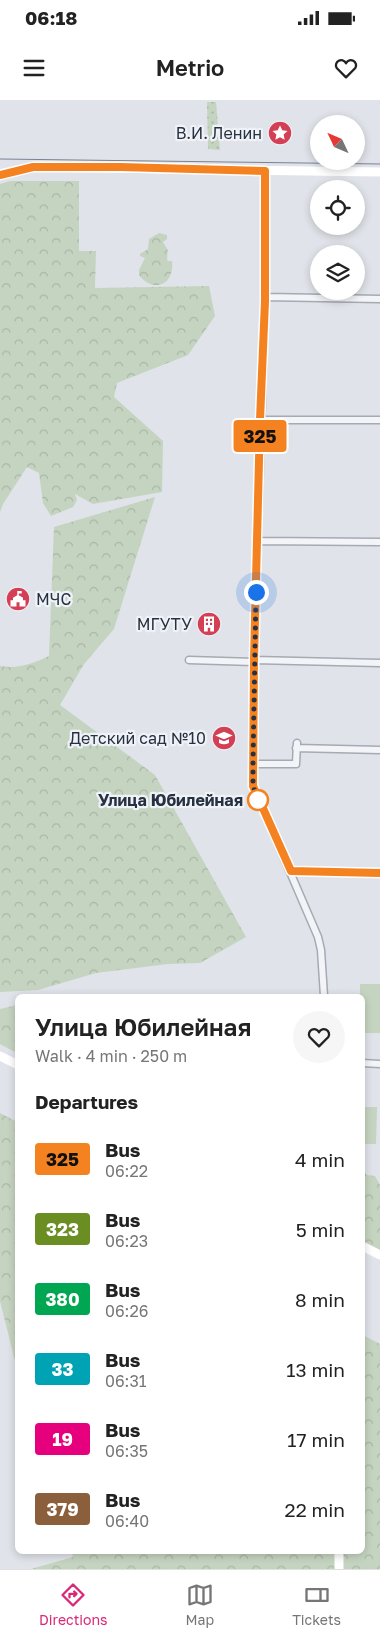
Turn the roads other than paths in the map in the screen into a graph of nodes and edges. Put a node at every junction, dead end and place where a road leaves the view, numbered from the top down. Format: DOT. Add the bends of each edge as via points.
graph roads {
  1 [pos="265,171"];
  2 [pos="380,172"];
  3 [pos="0,175"];
  4 [pos="265,297"];
  5 [pos="380,298"];
  6 [pos="260,420"];
  7 [pos="380,420"];
  8 [pos="258,541"];
  9 [pos="380,542"];
  10 [pos="189,660"];
  11 [pos="254,661"];
  12 [pos="380,663"];
  13 [pos="380,750"];
  14 [pos="253,764"];
  15 [pos="291,871"];
  16 [pos="380,873"];
  17 [pos="324,994"];
  18 [pos="0,1056"];
  19 [pos="365,1063"];
  20 [pos="15,1064"];
  21 [pos="380,1064"];
  22 [pos="365,1248"];
  23 [pos="380,1255"];
  24 [pos="339,1554"];
  25 [pos="339,1569"];
  1 -- 2 [label="street"];
  1 -- 3 [label="street" via="33,167"];
  1 -- 4 [label="street"];
  4 -- 5 [label="street"];
  4 -- 6 [label="street"];
  6 -- 7 [label="street"];
  6 -- 8 [label="street"];
  8 -- 9 [label="street"];
  8 -- 11 [label="street"];
  10 -- 11 [label="street"];
  11 -- 12 [label="street"];
  11 -- 14 [label="street"];
  13 -- 14 [label="street" via="297,745 296,764"];
  14 -- 15 [label="street" via="255,792"];
  15 -- 16 [label="street"];
  15 -- 17 [label="street" via="318,937"];
  18 -- 20 [label="street"];
  19 -- 21 [label="street"];
  22 -- 23 [label="street"];
  24 -- 25 [label="street"];
}
